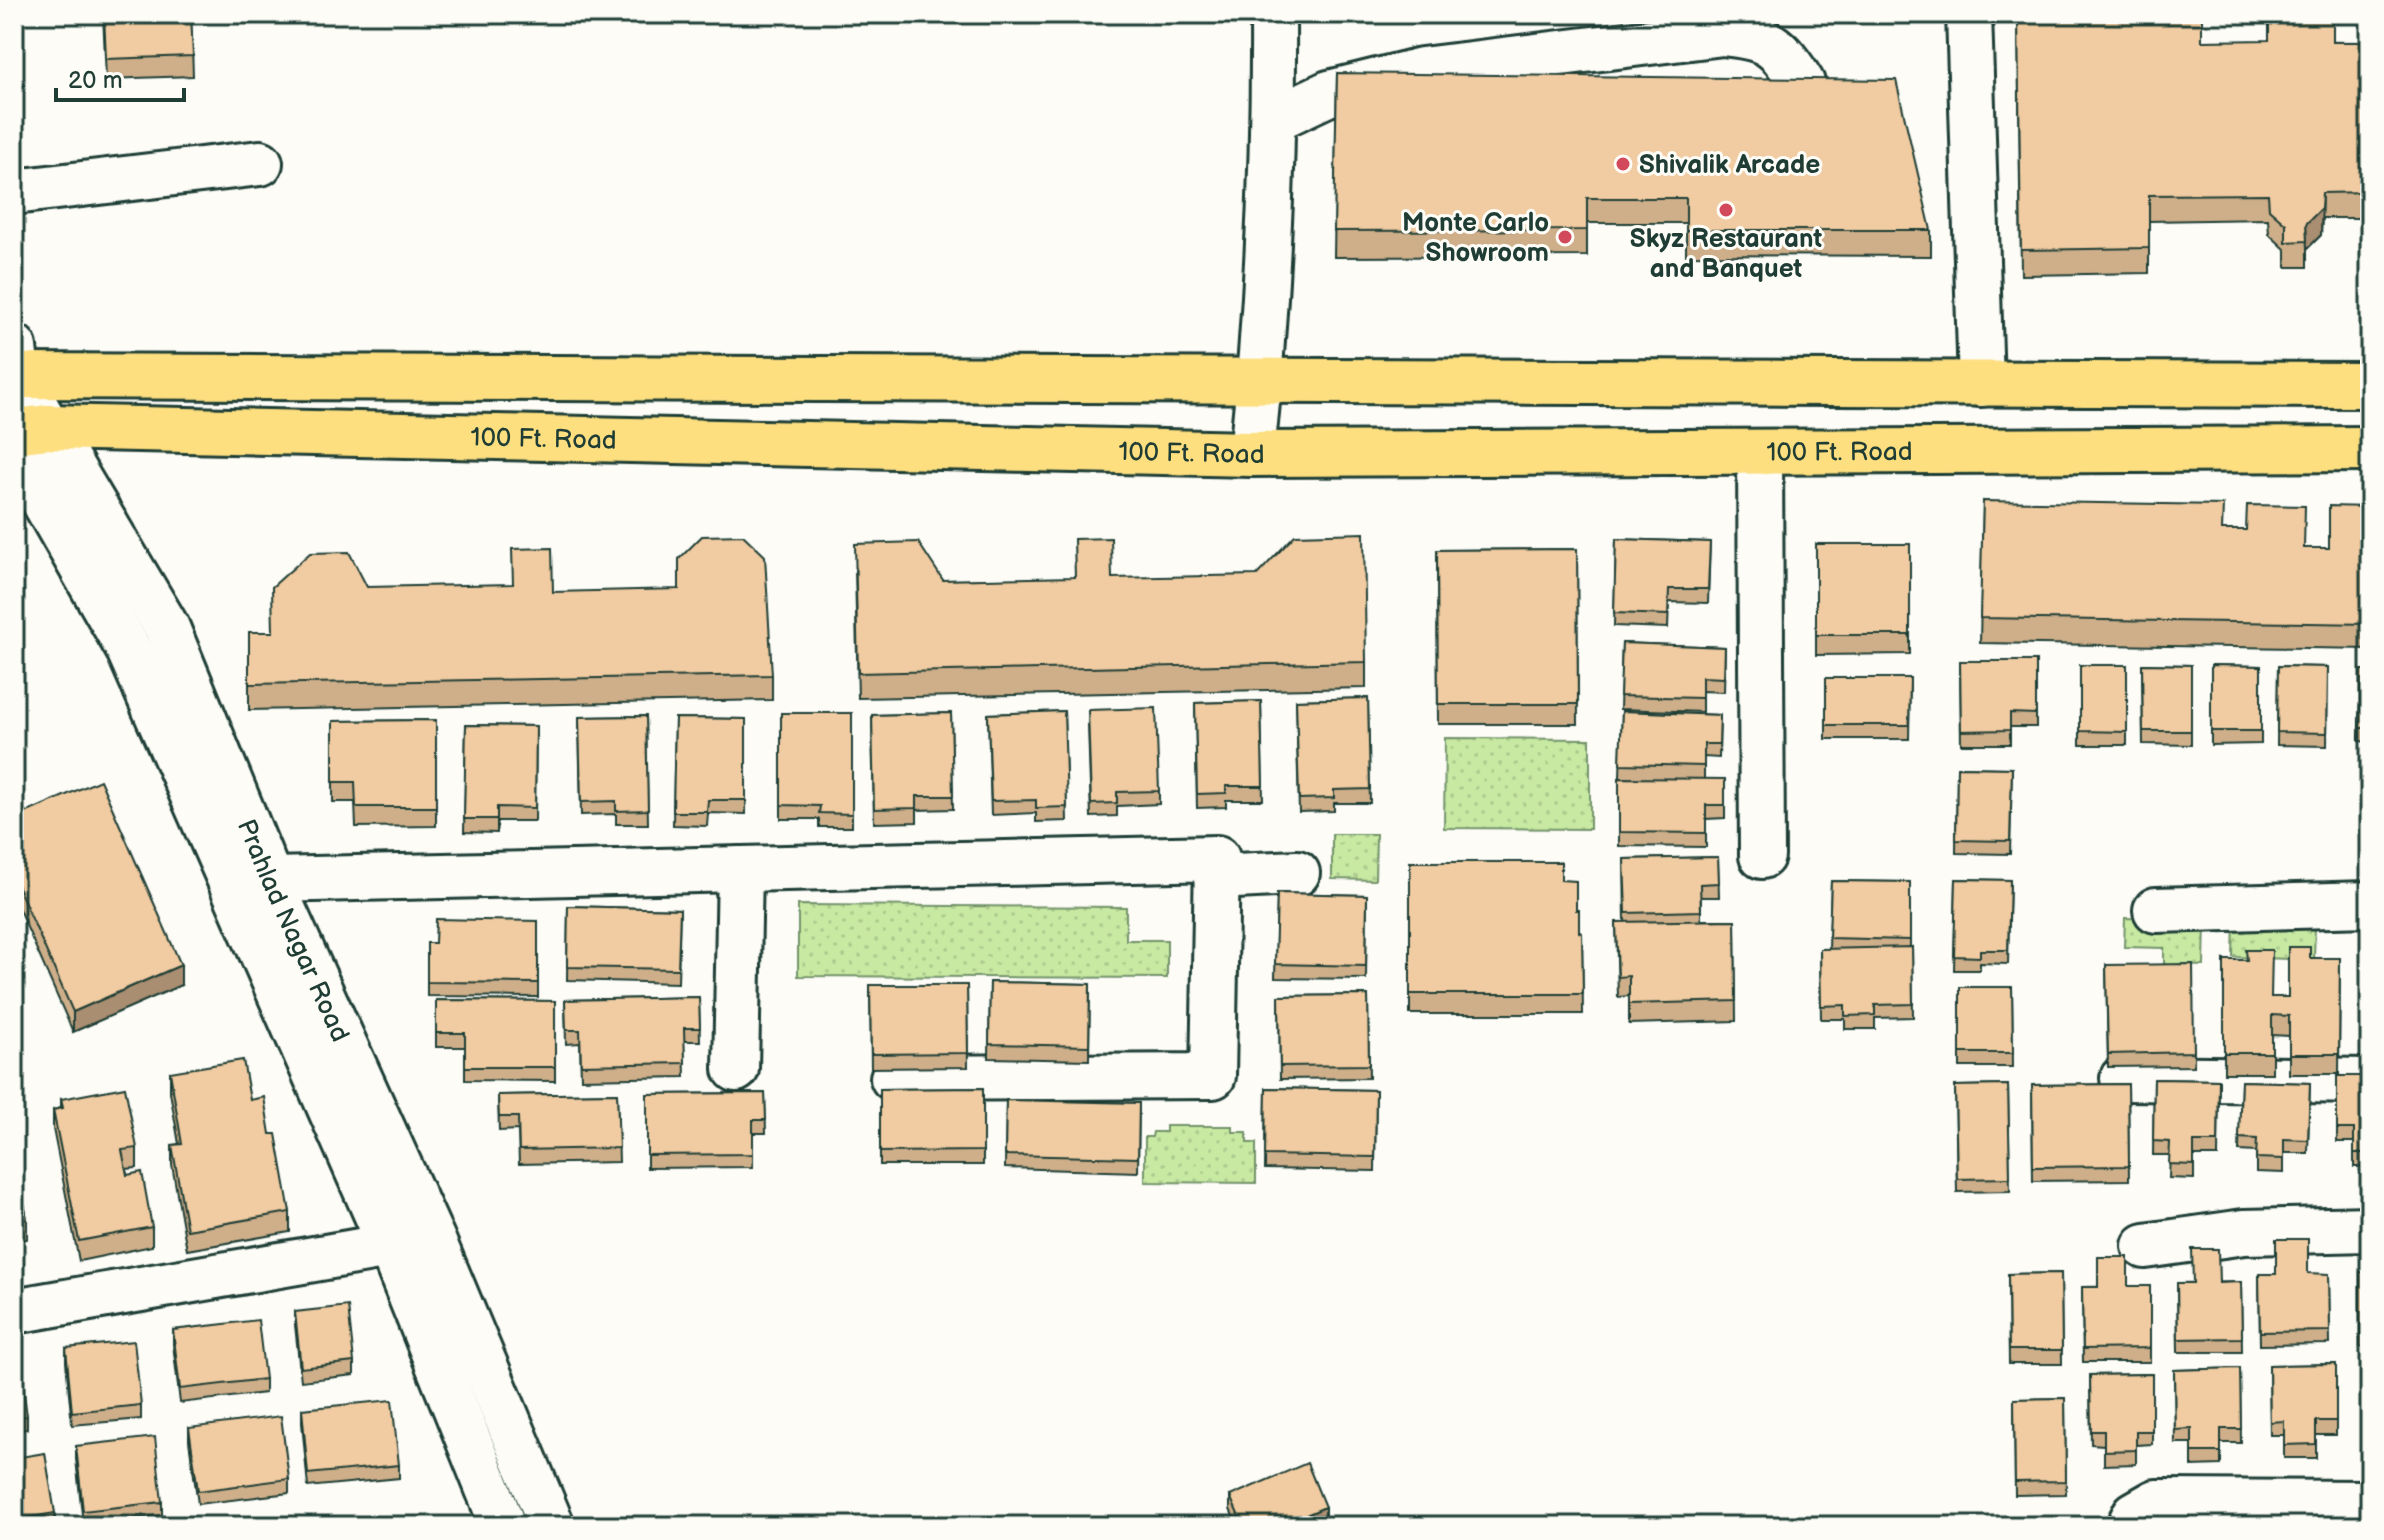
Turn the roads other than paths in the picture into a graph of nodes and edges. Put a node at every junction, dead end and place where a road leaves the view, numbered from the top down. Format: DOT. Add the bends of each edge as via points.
graph roads {
  1 [pos="1273,14"];
  2 [pos="1969,14"];
  3 [pos="1802,83"];
  4 [pos="1274,119"];
  5 [pos="260,163"];
  6 [pos="14,192"];
  7 [pos="15,366"];
  8 [pos="1260,381"];
  9 [pos="1981,384"];
  10 [pos="2370,385"];
  11 [pos="25,436"];
  12 [pos="2370,449"];
  13 [pos="1760,452"];
  14 [pos="1252,454"];
  15 [pos="1762,856"];
  16 [pos="740,869"];
  17 [pos="1297,873"];
  18 [pos="1216,877"];
  19 [pos="270,880"];
  20 [pos="2370,904"];
  21 [pos="2156,910"];
  22 [pos="736,1069"];
  23 [pos="893,1078"];
  24 [pos="2123,1078"];
  25 [pos="2370,1081"];
  26 [pos="2370,1229"];
  27 [pos="411,1242"];
  28 [pos="2145,1246"];
  29 [pos="14,1311"];
  30 [pos="2370,1503"];
  31 [pos="503,1526"];
  32 [pos="552,1526"];
  33 [pos="2129,1526"];
  1 -- 4 [label="street"];
  2 -- 9 [label="street"];
  3 -- 4 [label="street" via="1783,52 1758,36 1723,33 1422,70 1329,93"];
  4 -- 8 [label="street"];
  5 -- 6 [label="street"];
  7 -- 8 [label="main road"];
  7 -- 11 [label="street, Prahlad Nagar Road"];
  8 -- 9 [label="main road"];
  8 -- 14 [label="street"];
  9 -- 10 [label="main road"];
  11 -- 14 [label="main road, 100 Ft. Road"];
  11 -- 19 [label="street, Prahlad Nagar Road" via="167,628"];
  11 -- 27 [label="street"];
  12 -- 13 [label="main road, 100 Ft. Road"];
  13 -- 14 [label="main road, 100 Ft. Road"];
  13 -- 15 [label="street"];
  16 -- 18 [label="street" via="1217,858"];
  16 -- 19 [label="street"];
  16 -- 22 [label="street"];
  17 -- 18 [label="street"];
  18 -- 23 [label="street" via="1213,1076"];
  19 -- 27 [label="street, Prahlad Nagar Road"];
  20 -- 21 [label="street"];
  24 -- 25 [label="street"];
  26 -- 28 [label="street" via="2244,1232"];
  27 -- 29 [label="street"];
  27 -- 31 [label="street"];
  27 -- 32 [label="street, Prahlad Nagar Road"];
  30 -- 33 [label="street" via="2156,1502 2135,1514"];
}
